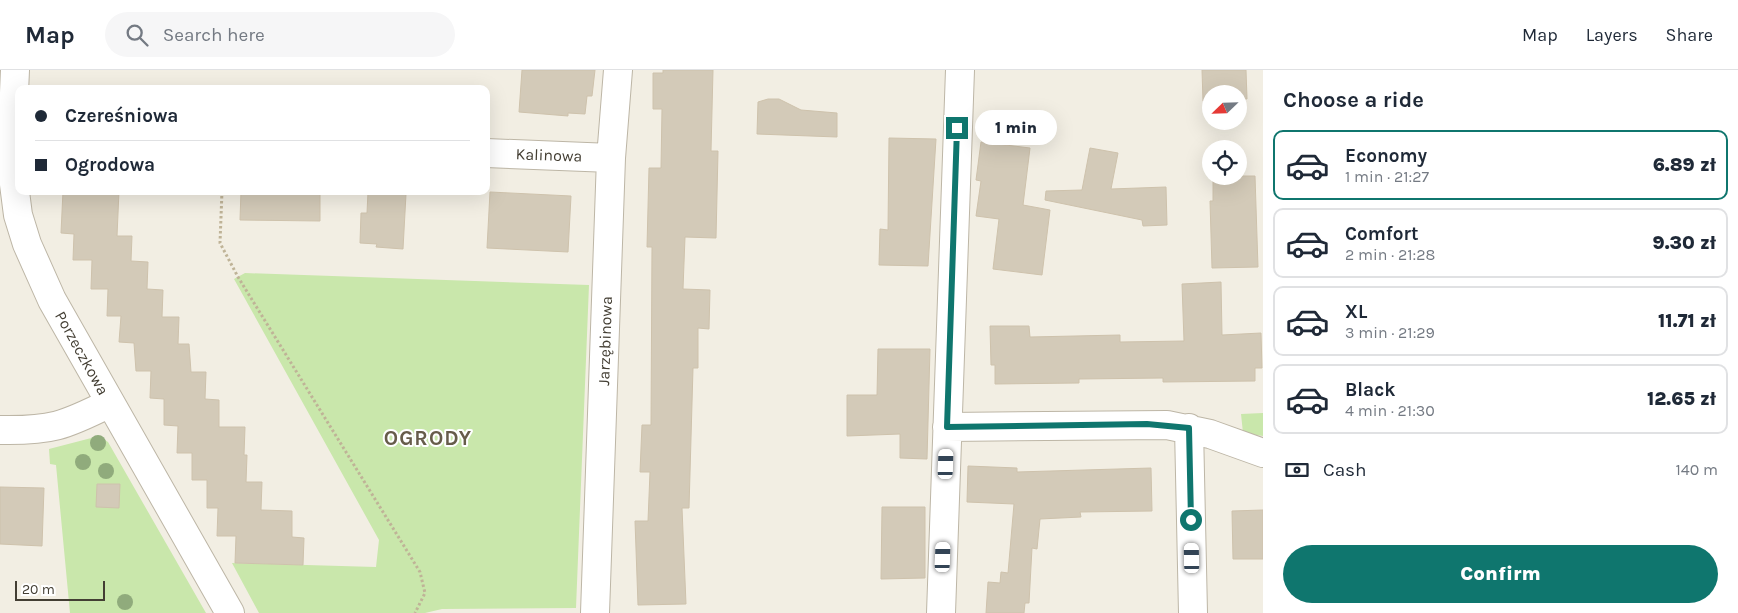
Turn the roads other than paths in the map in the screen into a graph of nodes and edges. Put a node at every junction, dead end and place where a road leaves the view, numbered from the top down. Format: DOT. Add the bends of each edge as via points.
graph roads {
  1 [pos="15,70"];
  2 [pos="618,70"];
  3 [pos="960,70"];
  4 [pos="10,137"];
  5 [pos="490,153"];
  6 [pos="611,158"];
  7 [pos="110,403"];
  8 [pos="947,427"];
  9 [pos="1189,428"];
  10 [pos="0,430"];
  11 [pos="1263,453"];
  12 [pos="230,613"];
  13 [pos="595,613"];
  14 [pos="941,613"];
  15 [pos="1193,613"];
  1 -- 4 [label="street, Porzeczkowa"];
  2 -- 6 [label="street, Jarzębinowa"];
  3 -- 8 [label="street"];
  4 -- 7 [label="street, Porzeczkowa" via="13,187 27,244 52,300"];
  5 -- 6 [label="street, Kalinowa"];
  6 -- 13 [label="street, Jarzębinowa"];
  7 -- 10 [label="street" via="58,427"];
  7 -- 12 [label="street, Porzeczkowa"];
  8 -- 9 [label="street" via="1147,424"];
  8 -- 14 [label="street"];
  9 -- 11 [label="street"];
  9 -- 15 [label="street"];
}
